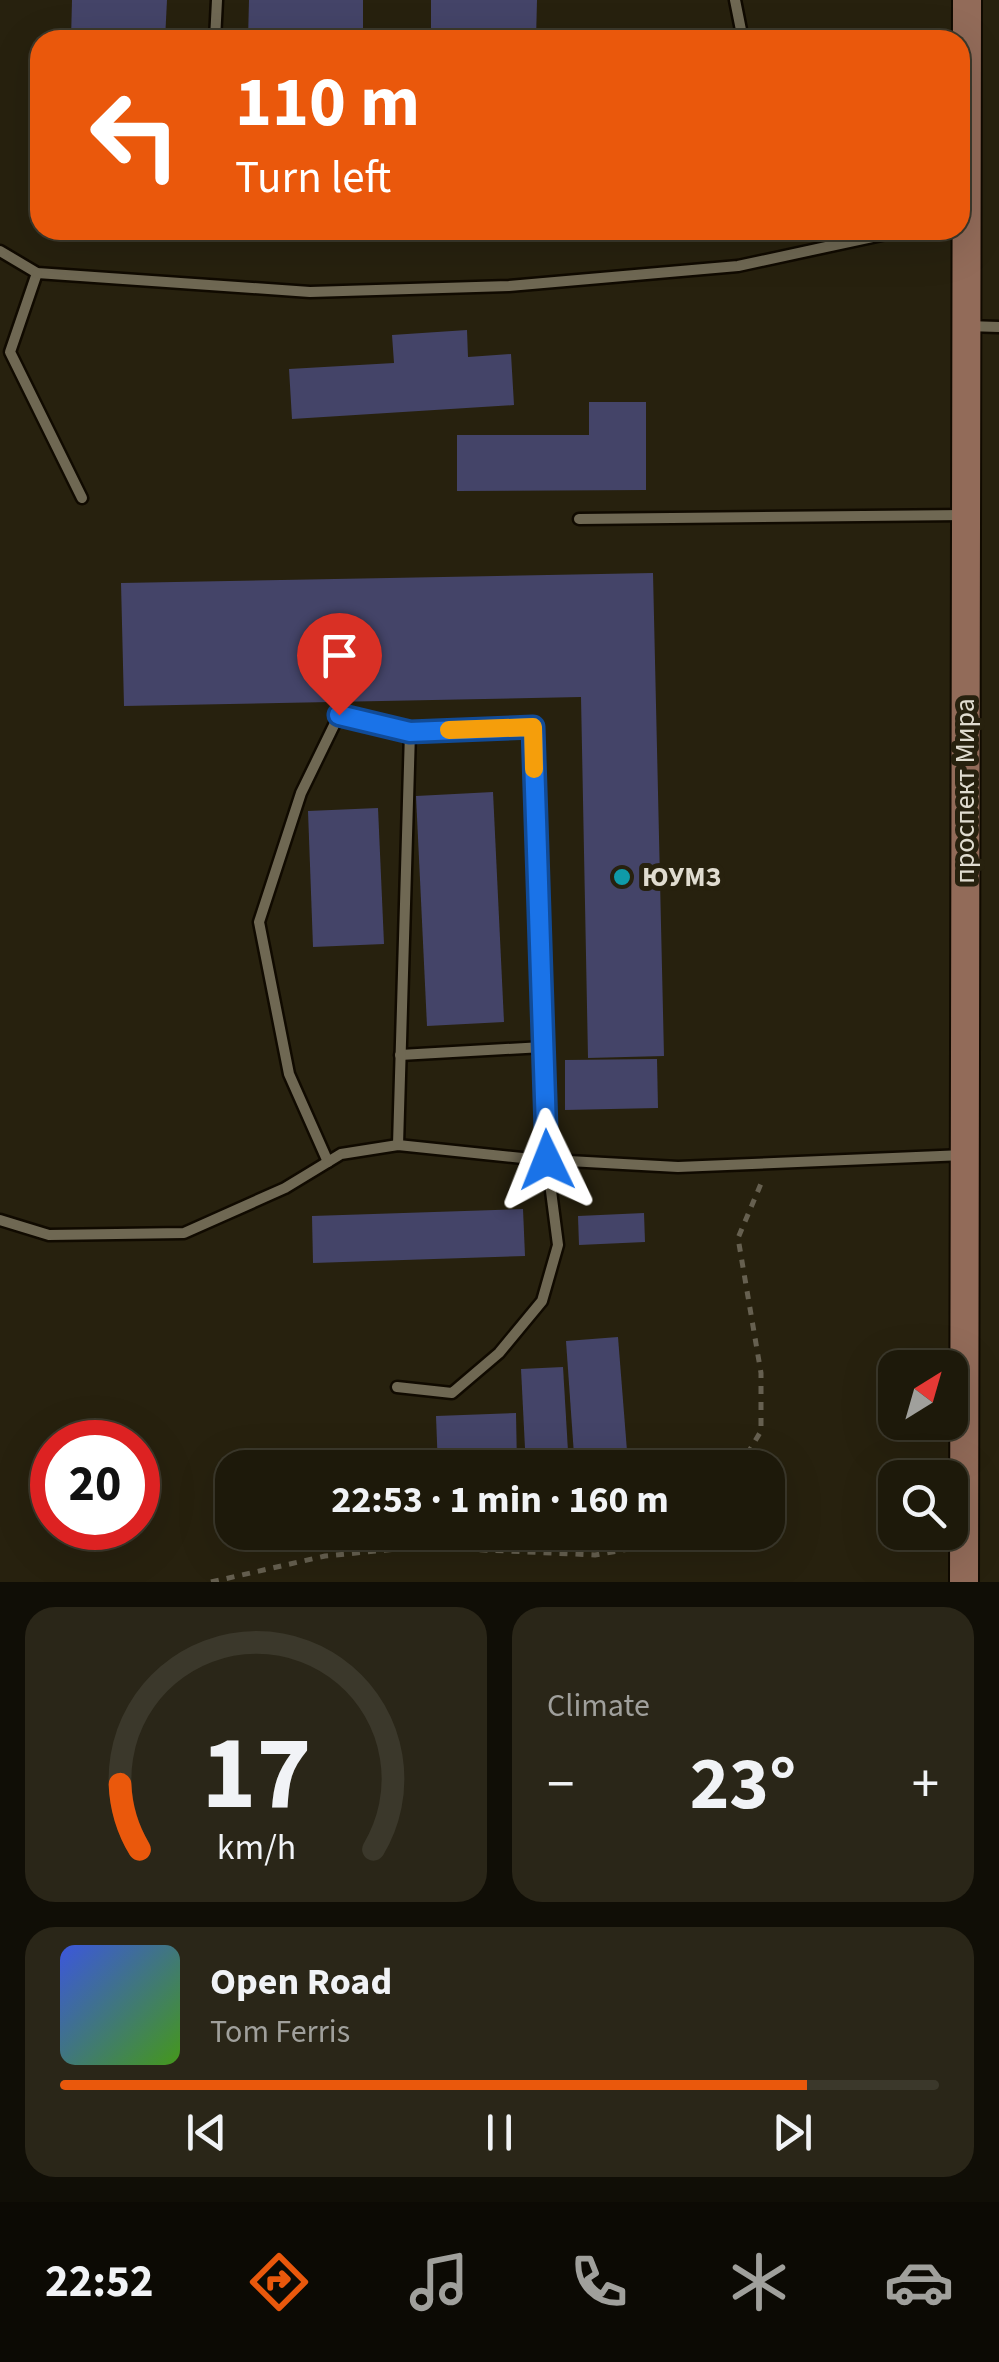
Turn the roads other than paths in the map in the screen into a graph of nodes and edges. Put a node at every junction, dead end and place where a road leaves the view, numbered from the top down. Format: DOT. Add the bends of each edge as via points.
graph roads {
  1 [pos="218,0"];
  2 [pos="735,0"];
  3 [pos="967,0"];
  4 [pos="216,30"];
  5 [pos="741,30"];
  6 [pos="966,30"];
  7 [pos="859,240"];
  8 [pos="964,240"];
  9 [pos="0,251"];
  10 [pos="38,273"];
  11 [pos="966,326"];
  12 [pos="999,327"];
  13 [pos="82,498"];
  14 [pos="966,514"];
  15 [pos="579,519"];
  16 [pos="410,732"];
  17 [pos="543,1047"];
  18 [pos="400,1056"];
  19 [pos="398,1146"];
  20 [pos="965,1155"];
  21 [pos="547,1160"];
  22 [pos="328,1162"];
  23 [pos="0,1220"];
  24 [pos="398,1387"];
  25 [pos="964,1582"];
  1 -- 4 [label="lane"];
  2 -- 5 [label="lane"];
  3 -- 6 [label="main road, проспект Мира"];
  7 -- 10 [label="lane" via="738,266 509,286 310,292"];
  8 -- 11 [label="main road, проспект Мира"];
  9 -- 10 [label="lane"];
  10 -- 13 [label="lane" via="10,352"];
  11 -- 12 [label="lane"];
  11 -- 14 [label="main road, проспект Мира"];
  14 -- 15 [label="lane"];
  14 -- 20 [label="main road, проспект Мира"];
  16 -- 17 [label="lane" via="533,727"];
  16 -- 18 [label="lane"];
  16 -- 22 [label="lane" via="339,715 301,794 259,922 289,1074"];
  17 -- 18 [label="lane"];
  17 -- 21 [label="lane"];
  18 -- 19 [label="lane"];
  19 -- 21 [label="lane"];
  19 -- 22 [label="lane"];
  20 -- 21 [label="lane" via="678,1166"];
  20 -- 25 [label="main road, проспект Мира"];
  21 -- 24 [label="lane" via="558,1245 542,1301 499,1354 452,1393"];
  22 -- 23 [label="lane" via="184,1233 49,1234"];
}
